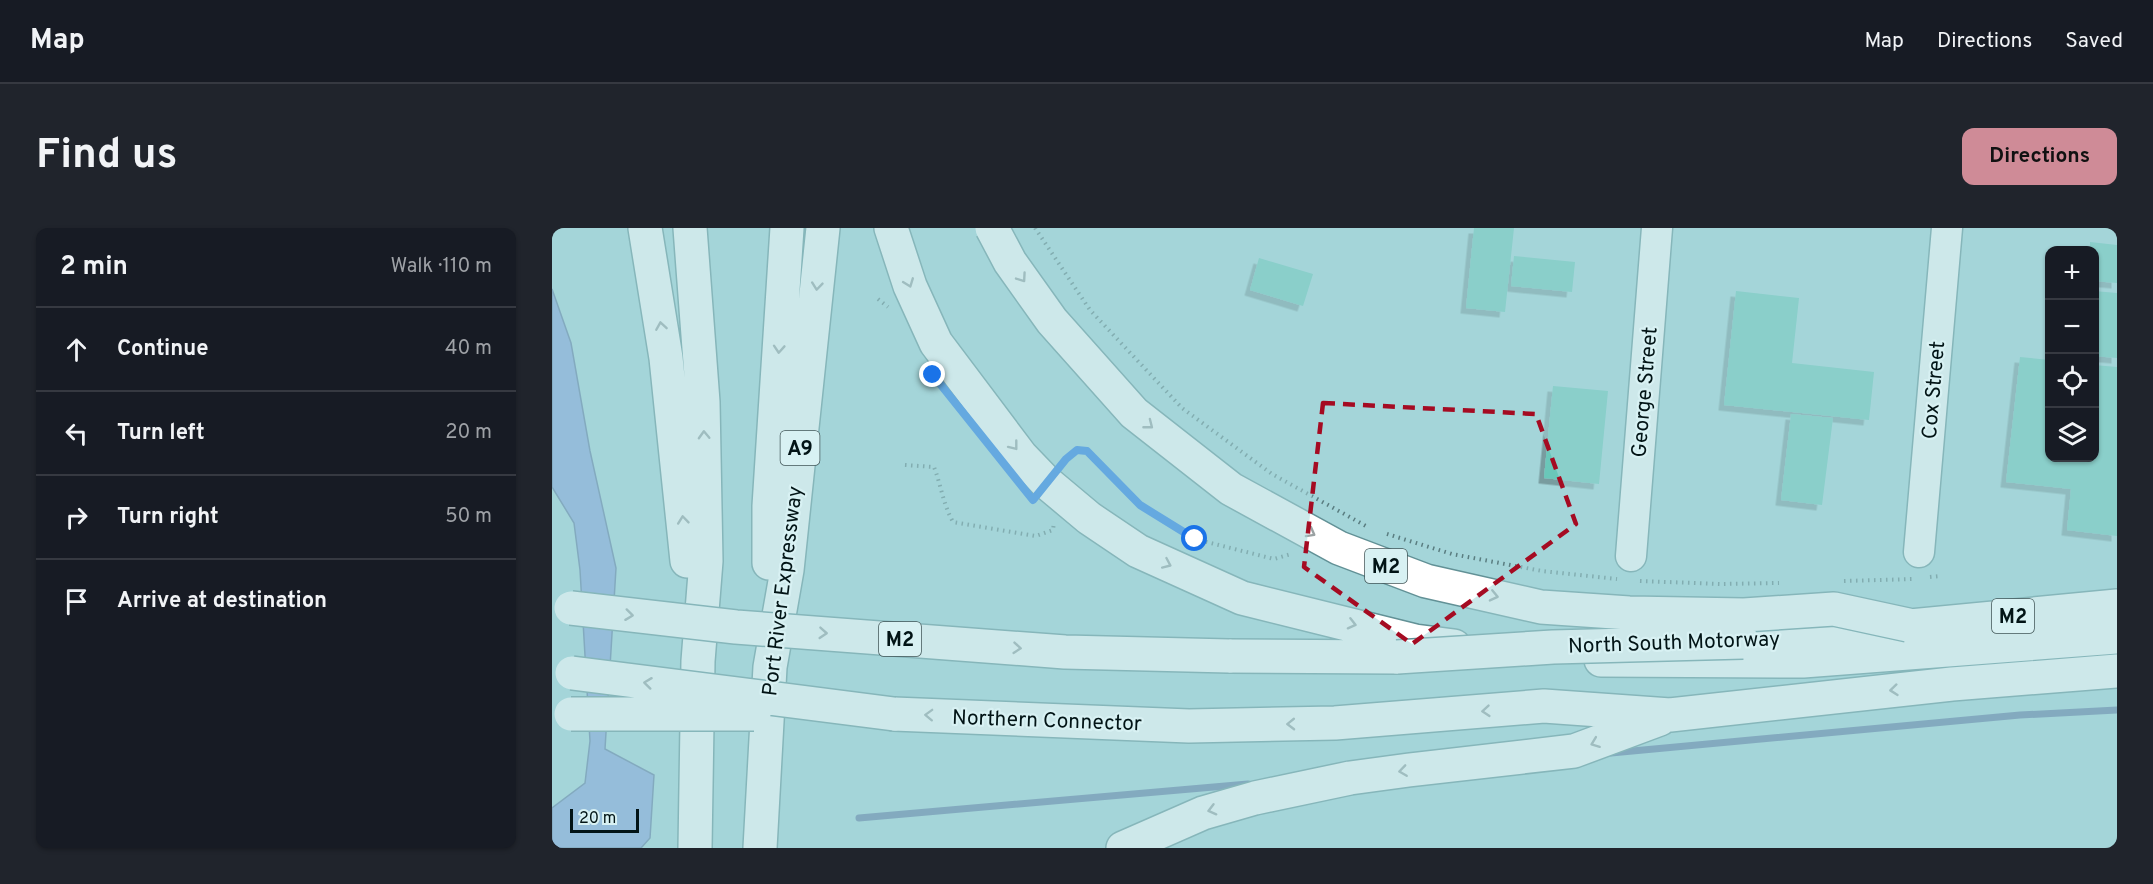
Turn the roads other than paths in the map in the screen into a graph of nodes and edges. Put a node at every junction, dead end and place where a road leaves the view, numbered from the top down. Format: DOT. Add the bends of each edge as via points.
graph roads {
  1 [pos="645,228"];
  2 [pos="690,228"];
  3 [pos="787,228"];
  4 [pos="823,228"];
  5 [pos="891,228"];
  6 [pos="992,228"];
  7 [pos="1658,228"];
  8 [pos="1947,228"];
  9 [pos="1919,552"];
  10 [pos="1628,572"];
  11 [pos="558,605"];
  12 [pos="2117,606"];
  13 [pos="1908,625"];
  14 [pos="2117,637"];
  15 [pos="698,662"];
  16 [pos="770,667"];
  17 [pos="2117,671"];
  18 [pos="562,672"];
  19 [pos="561,714"];
  20 [pos="894,714"];
  21 [pos="1670,715"];
  22 [pos="695,848"];
  23 [pos="760,848"];
  24 [pos="1123,848"];
  15 -- 1 [label="highway, one-way" via="666,358"];
  15 -- 2 [label="highway, one-way" via="706,561 705,464"];
  3 -- 16 [label="highway, one-way" via="769,506"];
  4 -- 16 [label="highway, Port River Expressway / A9, one-way" via="787,570"];
  5 -- 14 [label="highway, one-way" via="910,286 936,343 982,406 1046,482 1138,551 1242,598 1415,641 1583,660 1803,661"];
  6 -- 13 [label="highway, M2, one-way, bridge" via="1010,262 1052,321 1134,413 1231,489 1339,548 1426,581 1541,607 1744,615 1834,609"];
  7 -- 10 [label="street, George Street"];
  8 -- 9 [label="street, Cox Street"];
  11 -- 13 [label="highway, North South Motorway / M2, one-way, bridge" via="736,627 1065,652 1230,656 1397,657 1553,647 1743,642"];
  12 -- 13 [label="highway, North South Motorway / M2"];
  15 -- 22 [label="highway"];
  16 -- 23 [label="highway, Port River Expressway / A9"];
  17 -- 21 [label="highway, one-way" via="1952,684"];
  20 -- 18 [label="highway, Northern Connector, one-way, bridge"];
  19 -- 20 [label="highway, bridge"];
  21 -- 20 [label="highway, Northern Connector, one-way" via="1544,706 1335,723 1189,726"];
  21 -- 24 [label="highway, one-way" via="1574,751 1397,771 1255,798 1203,813"];
}
